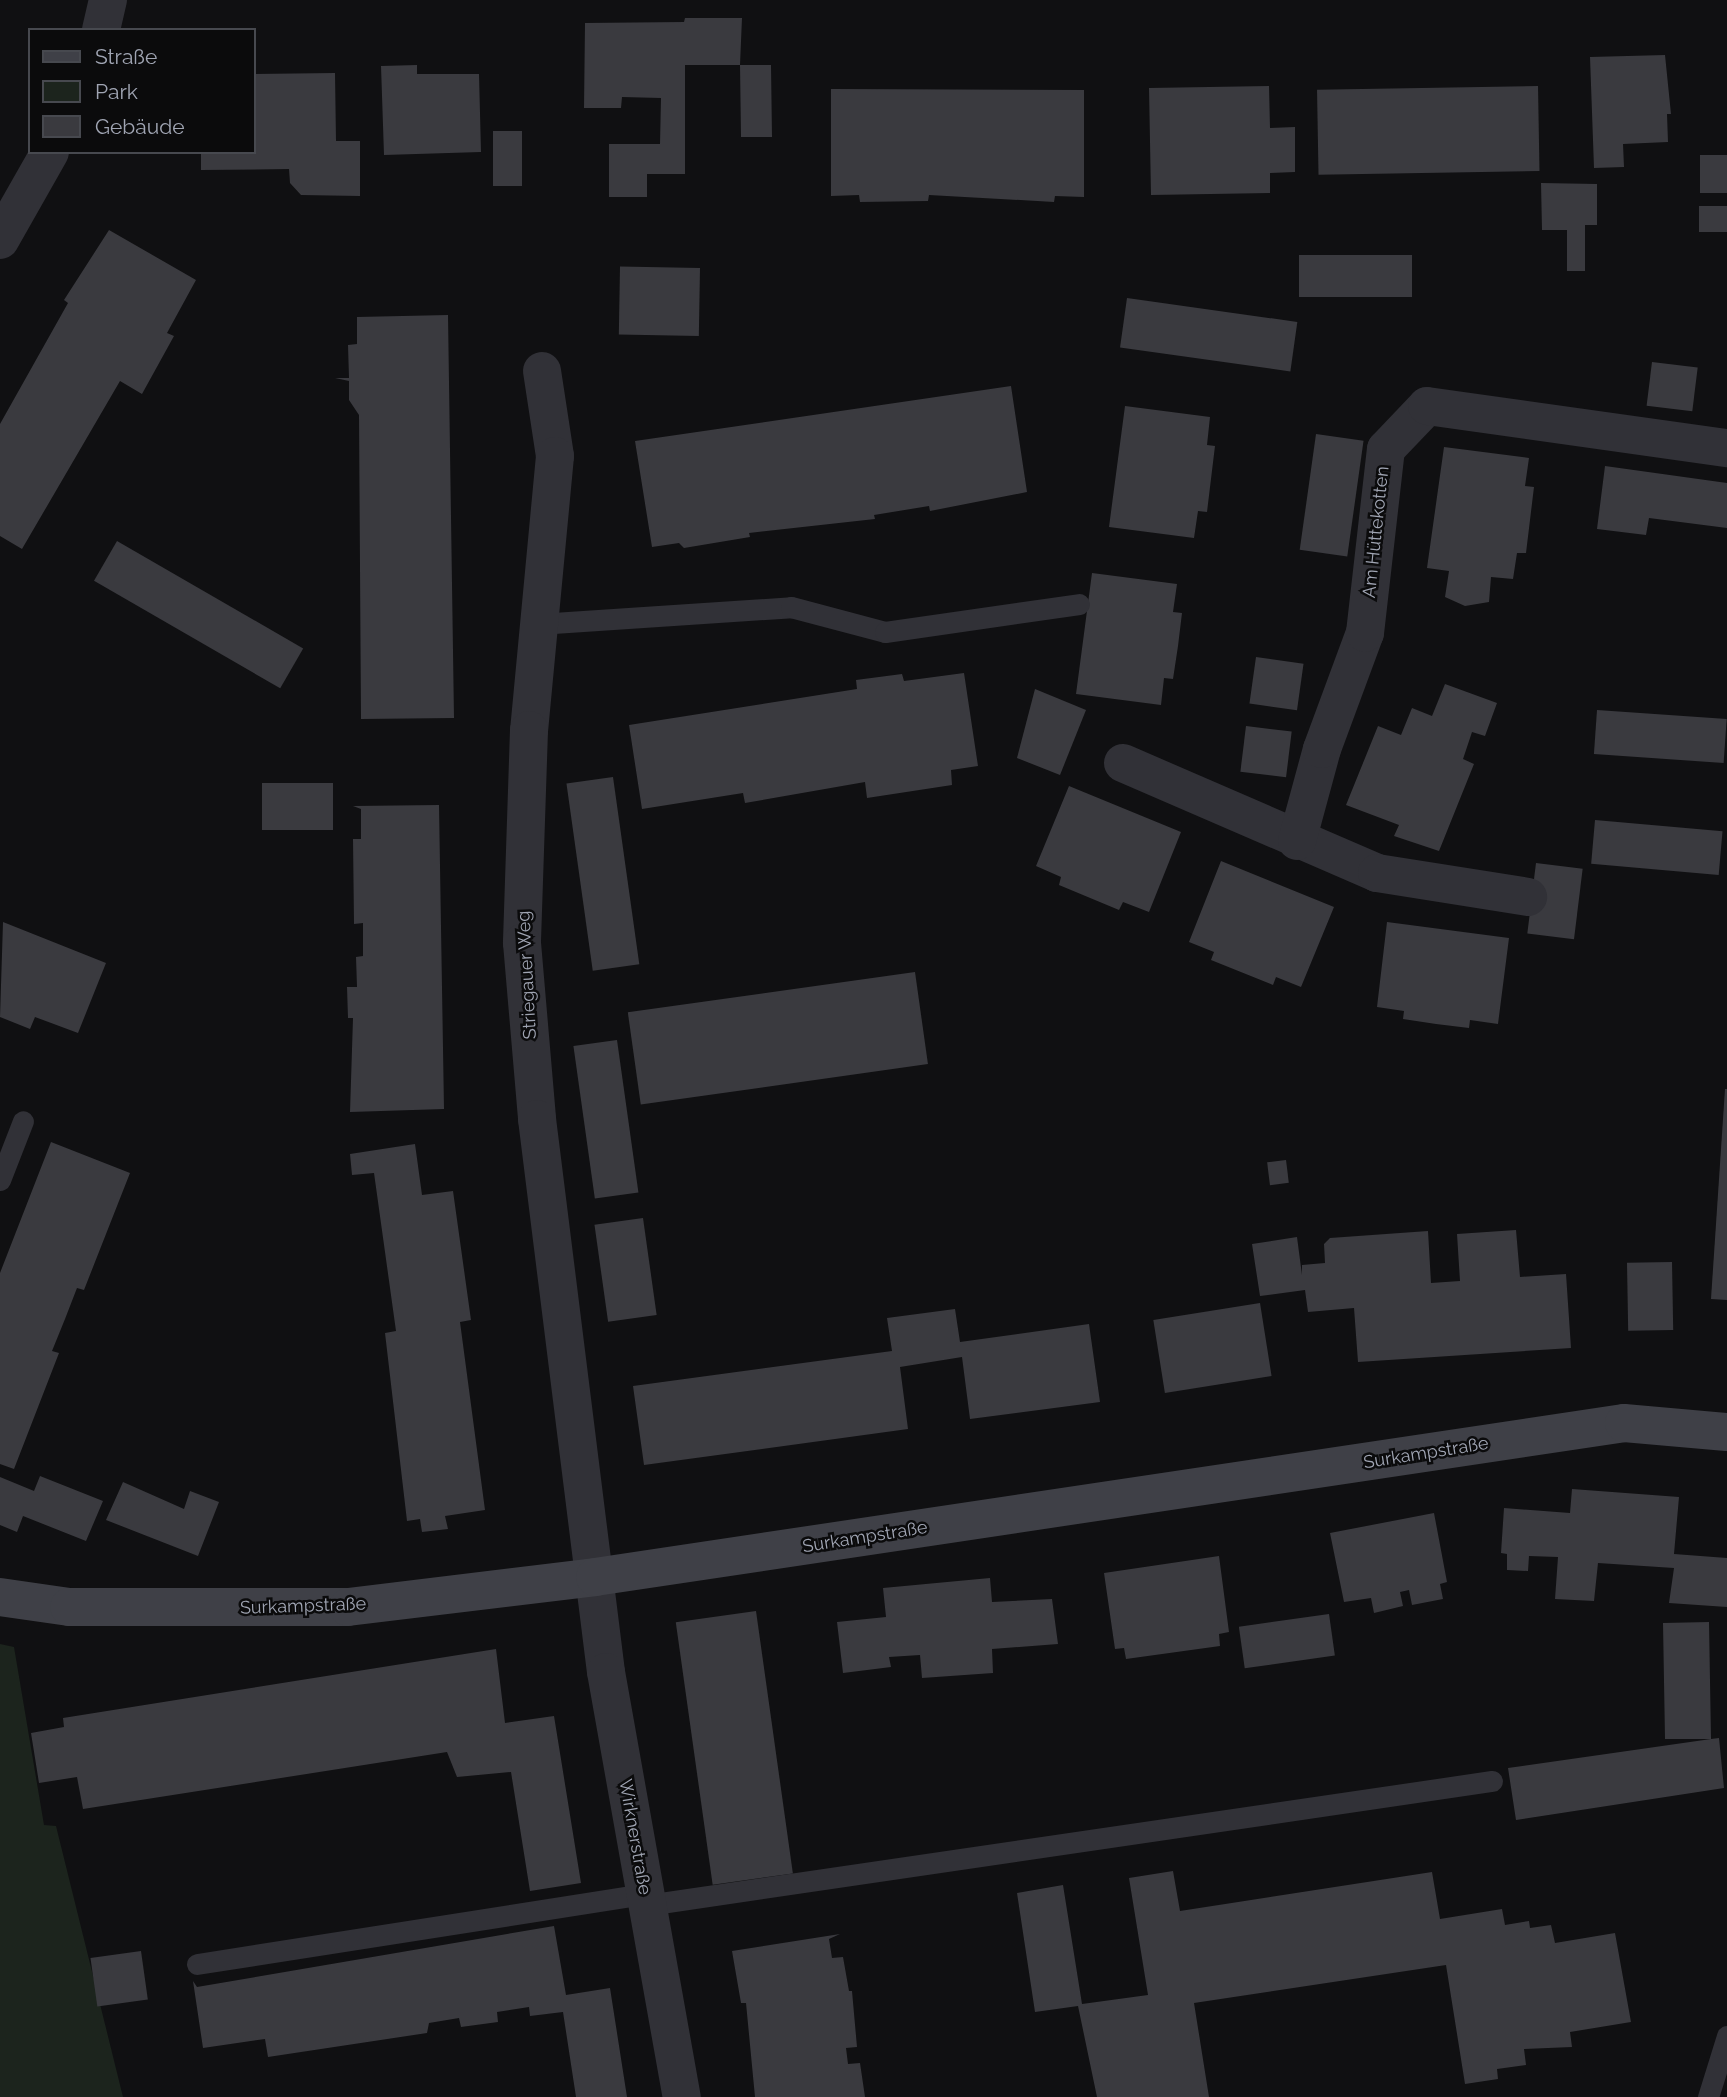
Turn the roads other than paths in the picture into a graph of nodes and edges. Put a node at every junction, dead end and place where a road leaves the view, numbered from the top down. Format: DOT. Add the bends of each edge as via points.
graph roads {
  1 [pos="108,0"];
  2 [pos="101,28"];
  3 [pos="49,154"];
  4 [pos="0,240"];
  5 [pos="542,371"];
  6 [pos="1727,448"];
  7 [pos="1079,604"];
  8 [pos="538,624"];
  9 [pos="1123,763"];
  10 [pos="1297,841"];
  11 [pos="1528,897"];
  12 [pos="23,1121"];
  13 [pos="0,1180"];
  14 [pos="1727,1432"];
  15 [pos="595,1577"];
  16 [pos="0,1597"];
  17 [pos="1492,1781"];
  18 [pos="646,1900"];
  19 [pos="197,1964"];
  20 [pos="1727,2036"];
  21 [pos="682,2097"];
  22 [pos="1708,2097"];
  1 -- 2 [label="street"];
  3 -- 4 [label="street"];
  5 -- 8 [label="street, Striegauer Weg" via="555,456"];
  6 -- 10 [label="street, Am Hüttekotten" via="1427,406 1386,449 1365,633 1322,749"];
  7 -- 8 [label="lane" via="885,632 791,607"];
  8 -- 15 [label="street, Striegauer Weg" via="522,943 537,1119"];
  9 -- 10 [label="street"];
  10 -- 11 [label="street" via="1377,873"];
  12 -- 13 [label="lane"];
  14 -- 15 [label="street, Surkampstraße" via="1624,1423"];
  15 -- 16 [label="street, Surkampstraße" via="348,1607 69,1606"];
  15 -- 18 [label="street, Wirknerstraße" via="606,1672"];
  17 -- 18 [label="lane"];
  18 -- 19 [label="lane"];
  18 -- 21 [label="street, Wirknerstraße"];
  20 -- 22 [label="lane"];
}
